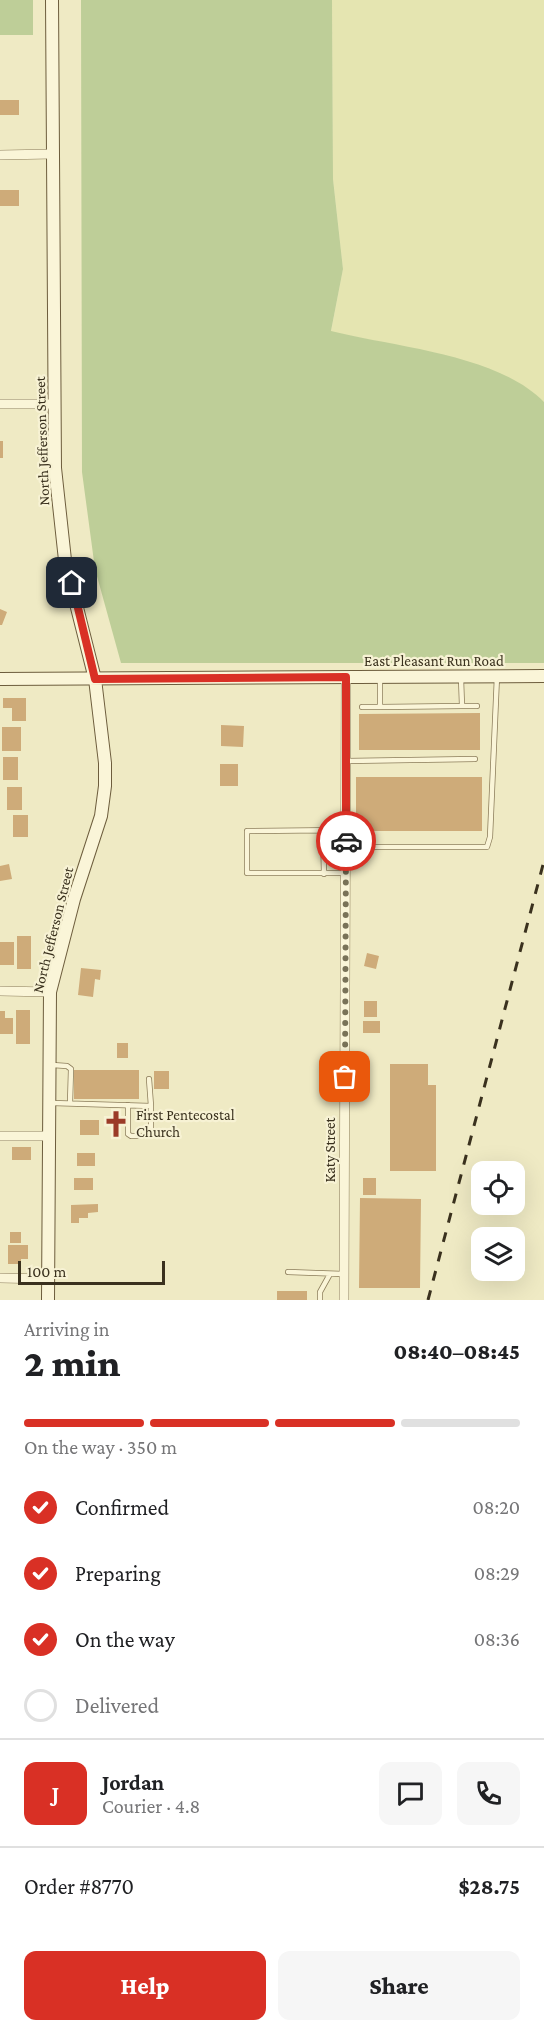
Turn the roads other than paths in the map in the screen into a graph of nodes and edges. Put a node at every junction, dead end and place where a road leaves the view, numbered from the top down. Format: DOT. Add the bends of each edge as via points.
graph roads {
  1 [pos="52,0"];
  2 [pos="52,154"];
  3 [pos="0,155"];
  4 [pos="0,404"];
  5 [pos="55,404"];
  6 [pos="461,676"];
  7 [pos="497,676"];
  8 [pos="544,676"];
  9 [pos="346,677"];
  10 [pos="380,677"];
  11 [pos="0,679"];
  12 [pos="95,679"];
  13 [pos="462,706"];
  14 [pos="477,706"];
  15 [pos="362,707"];
  16 [pos="381,707"];
  17 [pos="475,759"];
  18 [pos="346,761"];
  19 [pos="346,830"];
  20 [pos="323,831"];
  21 [pos="346,847"];
  22 [pos="346,873"];
  23 [pos="324,874"];
  24 [pos="0,991"];
  25 [pos="50,992"];
  26 [pos="50,1065"];
  27 [pos="149,1079"];
  28 [pos="49,1102"];
  29 [pos="70,1103"];
  30 [pos="128,1105"];
  31 [pos="151,1106"];
  32 [pos="0,1136"];
  33 [pos="49,1136"];
  34 [pos="288,1272"];
  35 [pos="330,1274"];
  36 [pos="344,1274"];
  37 [pos="0,1278"];
  38 [pos="48,1279"];
  39 [pos="48,1300"];
  40 [pos="320,1300"];
  41 [pos="344,1300"];
  1 -- 2 [label="street, North Jefferson Street"];
  2 -- 3 [label="street"];
  2 -- 5 [label="street, North Jefferson Street"];
  4 -- 5 [label="street"];
  5 -- 12 [label="street, North Jefferson Street" via="55,468 63,544"];
  6 -- 7 [label="street, East Pleasant Run Road"];
  6 -- 10 [label="street, East Pleasant Run Road"];
  6 -- 13 [label="lane"];
  7 -- 8 [label="street, East Pleasant Run Road"];
  7 -- 21 [label="lane" via="487,847"];
  9 -- 10 [label="street, East Pleasant Run Road"];
  9 -- 12 [label="street, East Pleasant Run Road"];
  9 -- 18 [label="street, Katy Street"];
  10 -- 16 [label="lane"];
  11 -- 12 [label="street, East Pleasant Run Road"];
  12 -- 25 [label="street, North Jefferson Street" via="105,763 101,816"];
  13 -- 14 [label="lane"];
  13 -- 16 [label="lane"];
  15 -- 16 [label="lane"];
  17 -- 18 [label="lane"];
  18 -- 19 [label="street, Katy Street"];
  19 -- 20 [label="lane"];
  19 -- 21 [label="street, Katy Street"];
  20 -- 23 [label="lane"];
  20 -- 23 [label="lane" via="247,831 247,873"];
  21 -- 22 [label="street, Katy Street"];
  22 -- 23 [label="lane"];
  22 -- 36 [label="street, Katy Street"];
  24 -- 25 [label="street"];
  25 -- 26 [label="street, North Jefferson Street"];
  26 -- 28 [label="street, North Jefferson Street"];
  26 -- 29 [label="lane" via="69,1067"];
  27 -- 31 [label="lane"];
  28 -- 29 [label="lane"];
  28 -- 33 [label="street, North Jefferson Street"];
  29 -- 30 [label="lane"];
  30 -- 31 [label="lane"];
  30 -- 31 [label="lane" via="130,1136 151,1136"];
  32 -- 33 [label="street"];
  33 -- 38 [label="street, North Jefferson Street"];
  34 -- 35 [label="lane"];
  35 -- 36 [label="lane"];
  35 -- 40 [label="lane"];
  36 -- 41 [label="street, Katy Street"];
  37 -- 38 [label="street"];
  38 -- 39 [label="street, North Jefferson Street"];
}
